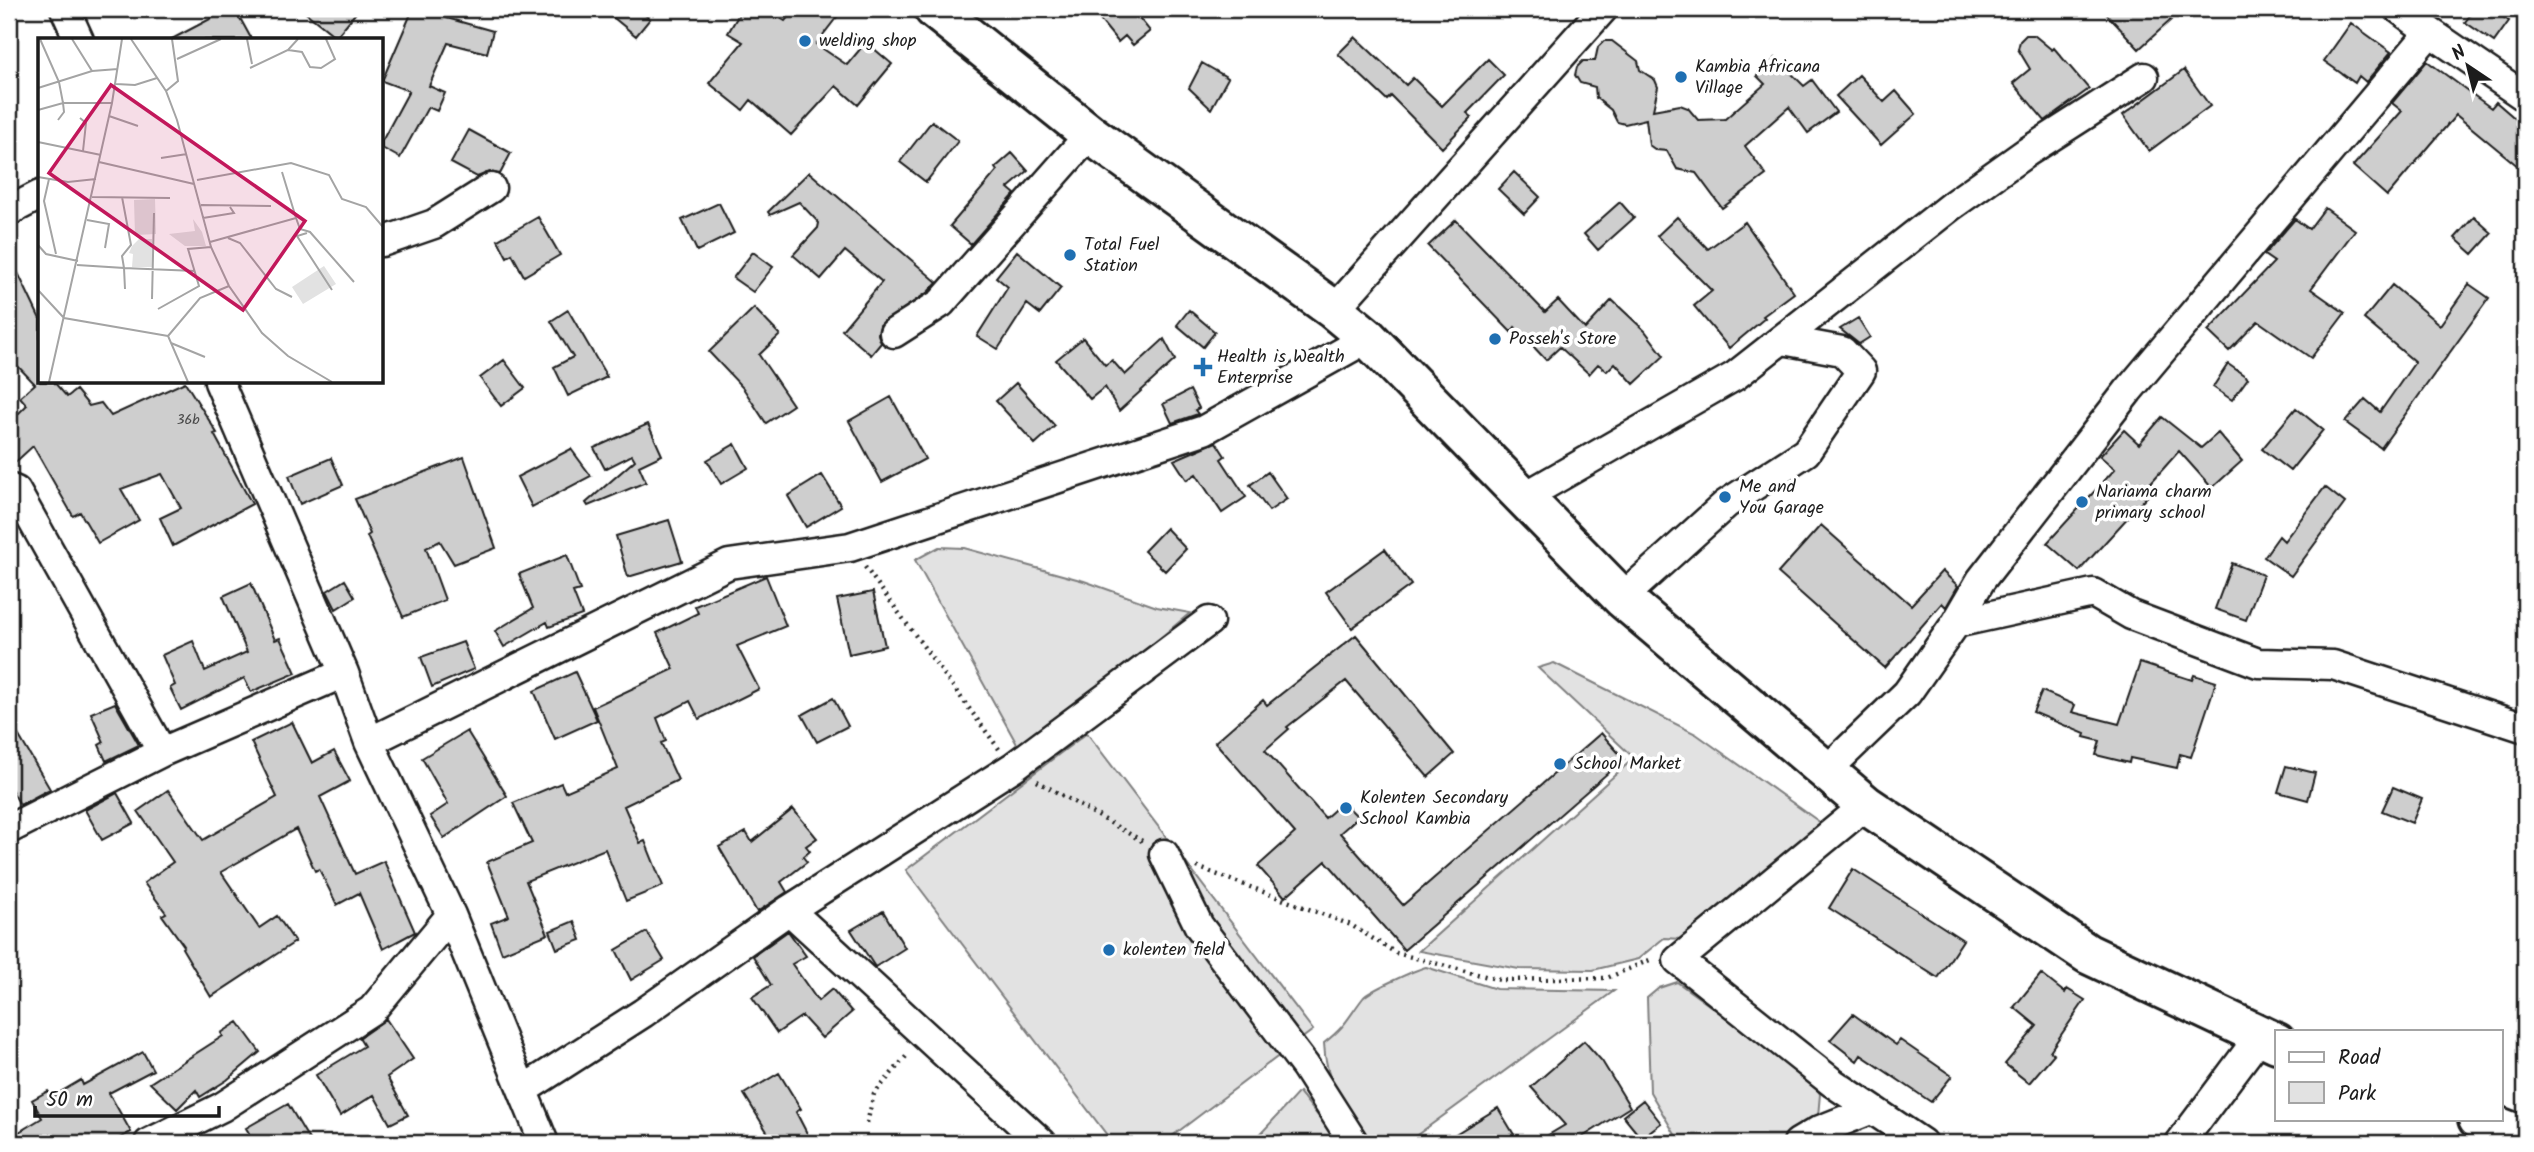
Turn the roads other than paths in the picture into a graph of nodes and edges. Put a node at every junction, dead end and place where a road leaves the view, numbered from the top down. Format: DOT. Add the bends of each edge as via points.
graph roads {
  1 [pos="65,9"];
  2 [pos="934,9"];
  3 [pos="1603,9"];
  4 [pos="2399,9"];
  5 [pos="2430,32"];
  6 [pos="78,38"];
  7 [pos="2144,77"];
  8 [pos="2525,97"];
  9 [pos="1090,134"];
  10 [pos="491,188"];
  11 [pos="38,196"];
  12 [pos="9,211"];
  13 [pos="383,242"];
  14 [pos="1334,310"];
  15 [pos="894,334"];
  16 [pos="1368,338"];
  17 [pos="1783,340"];
  18 [pos="219,383"];
  19 [pos="9,488"];
  20 [pos="1524,497"];
  21 [pos="1622,598"];
  22 [pos="1209,621"];
  23 [pos="1956,623"];
  24 [pos="344,673"];
  25 [pos="2525,728"];
  26 [pos="369,742"];
  27 [pos="162,752"];
  28 [pos="1827,770"];
  29 [pos="1867,805"];
  30 [pos="9,829"];
  31 [pos="1164,854"];
  32 [pos="789,910"];
  33 [pos="451,915"];
  34 [pos="2268,1039"];
  35 [pos="523,1090"];
  36 [pos="1870,1110"];
  37 [pos="2481,1120"];
  38 [pos="2525,1137"];
  39 [pos="149,1143"];
  40 [pos="544,1143"];
  41 [pos="1042,1143"];
  42 [pos="1354,1143"];
  43 [pos="1798,1143"];
  44 [pos="1922,1143"];
  45 [pos="2180,1143"];
  1 -- 6 [label="street"];
  2 -- 9 [label="highway"];
  3 -- 14 [label="street"];
  4 -- 5 [label="street"];
  5 -- 8 [label="street"];
  5 -- 23 [label="street" via="2128,390 1981,580"];
  7 -- 17 [label="street" via="1951,206"];
  9 -- 14 [label="highway"];
  9 -- 15 [label="street" via="941,303"];
  10 -- 13 [label="street" via="434,224"];
  11 -- 12 [label="street"];
  14 -- 16 [label="highway"];
  16 -- 20 [label="highway"];
  16 -- 26 [label="street" via="1204,430 850,547 729,564"];
  17 -- 20 [label="street" via="1735,376"];
  17 -- 21 [label="street" via="1842,351 1861,370 1806,452 1726,504"];
  18 -- 24 [label="street"];
  19 -- 27 [label="street" via="16,491"];
  20 -- 21 [label="highway"];
  21 -- 28 [label="highway"];
  22 -- 32 [label="street" via="1013,767"];
  23 -- 25 [label="street" via="2093,593 2131,615 2258,663 2333,665"];
  23 -- 28 [label="street" via="1907,693"];
  24 -- 26 [label="street"];
  24 -- 27 [label="street"];
  26 -- 33 [label="street"];
  27 -- 30 [label="street"];
  28 -- 29 [label="highway"];
  29 -- 34 [label="highway" via="2088,954"];
  29 -- 36 [label="street" via="1678,960"];
  31 -- 42 [label="street" via="1199,926 1305,1066"];
  32 -- 35 [label="street"];
  32 -- 41 [label="street"];
  33 -- 35 [label="street"];
  33 -- 39 [label="street" via="372,1010 222,1107"];
  34 -- 45 [label="street"];
  35 -- 40 [label="street"];
  36 -- 43 [label="street"];
  36 -- 44 [label="street"];
  37 -- 38 [label="highway"];
}
